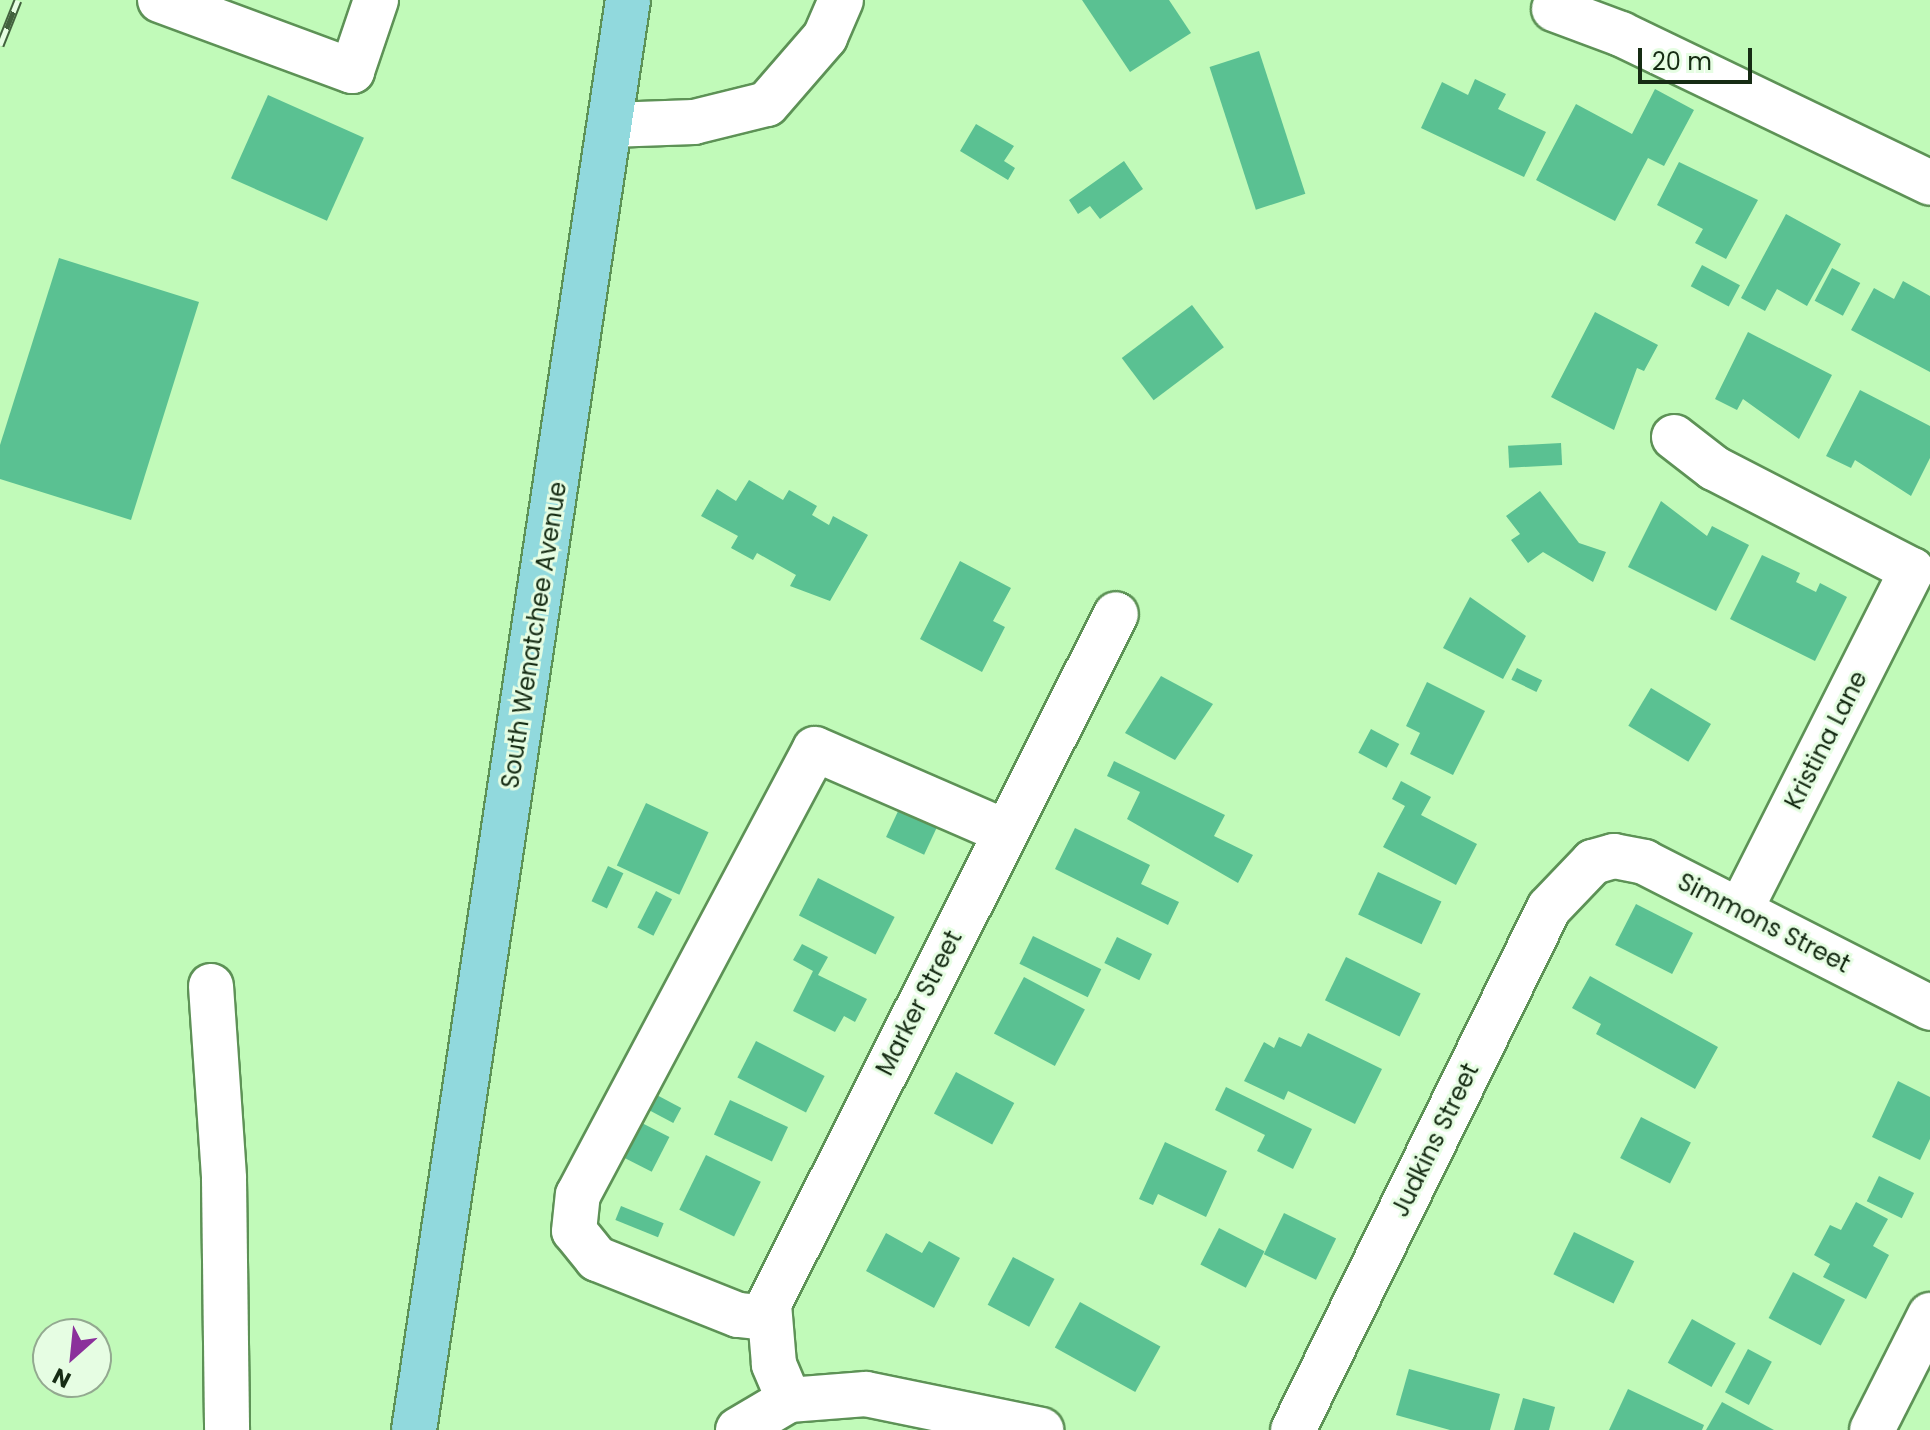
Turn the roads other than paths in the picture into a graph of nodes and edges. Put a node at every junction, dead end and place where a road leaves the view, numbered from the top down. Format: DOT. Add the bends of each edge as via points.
graph roads {
  1 [pos="160,0"];
  2 [pos="376,0"];
  3 [pos="628,0"];
  4 [pos="841,0"];
  5 [pos="1554,9"];
  6 [pos="610,125"];
  7 [pos="1930,183"];
  8 [pos="1674,437"];
  9 [pos="1921,575"];
  10 [pos="1116,614"];
  11 [pos="1006,832"];
  12 [pos="1593,862"];
  13 [pos="1740,910"];
  14 [pos="211,986"];
  15 [pos="1930,1008"];
  16 [pos="1930,1315"];
  17 [pos="768,1318"];
  18 [pos="789,1400"];
  19 [pos="227,1430"];
  20 [pos="414,1430"];
  21 [pos="738,1430"];
  22 [pos="1041,1430"];
  23 [pos="1293,1430"];
  24 [pos="1872,1430"];
  1 -- 2 [label="street" via="352,71"];
  3 -- 6 [label="main road, South Wenatchee Avenue"];
  4 -- 6 [label="street" via="825,37 767,104 694,122"];
  5 -- 7 [label="street" via="1621,34"];
  6 -- 20 [label="main road, South Wenatchee Avenue"];
  8 -- 9 [label="street, Kristina Lane" via="1714,468"];
  9 -- 13 [label="street, Kristina Lane"];
  10 -- 11 [label="street, Marker Street"];
  11 -- 17 [label="street, Marker Street" via="783,1271"];
  11 -- 17 [label="street" via="815,749 578,1195 574,1231 597,1259 738,1315"];
  12 -- 13 [label="street, Simmons Street" via="1644,862"];
  12 -- 23 [label="street, Judkins Street" via="1549,908"];
  13 -- 15 [label="street, Simmons Street"];
  14 -- 19 [label="street" via="224,1179"];
  16 -- 24 [label="street"];
  17 -- 18 [label="street, Marker Street" via="774,1364"];
  18 -- 21 [label="street"];
  18 -- 22 [label="street" via="866,1394"];
}
